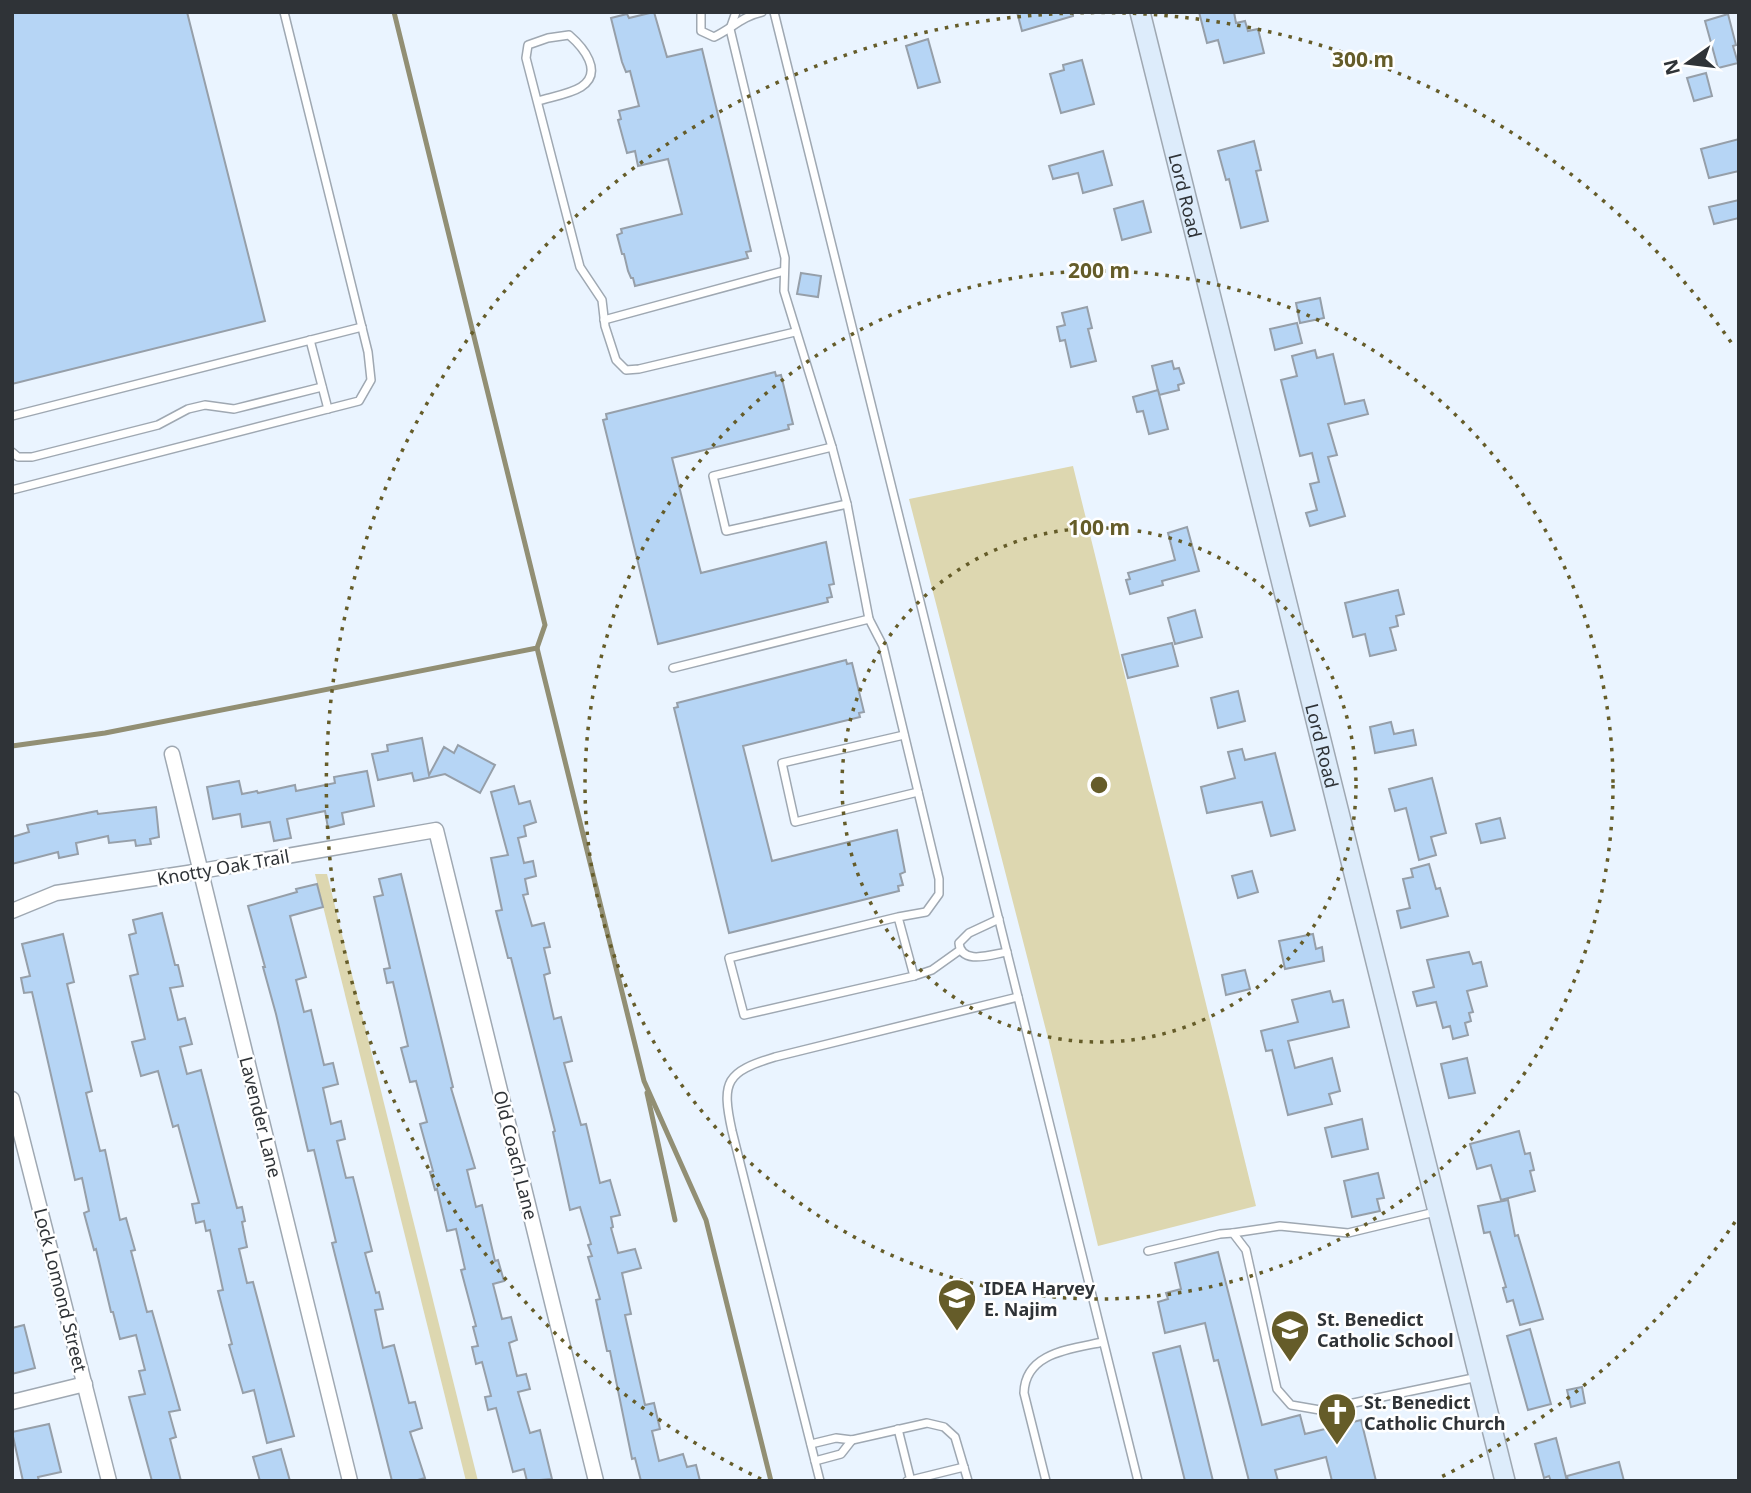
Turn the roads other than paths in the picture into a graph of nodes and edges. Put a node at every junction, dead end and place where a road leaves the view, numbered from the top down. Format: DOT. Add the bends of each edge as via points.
graph roads {
  1 [pos="284,12"];
  2 [pos="701,12"];
  3 [pos="736,12"];
  4 [pos="762,12"];
  5 [pos="774,12"];
  6 [pos="1140,12"];
  7 [pos="730,29"];
  8 [pos="538,100"];
  9 [pos="784,271"];
  10 [pos="604,320"];
  11 [pos="362,327"];
  12 [pos="795,332"];
  13 [pos="310,340"];
  14 [pos="322,387"];
  15 [pos="328,410"];
  16 [pos="12,416"];
  17 [pos="832,447"];
  18 [pos="12,452"];
  19 [pos="12,490"];
  20 [pos="847,504"];
  21 [pos="869,619"];
  22 [pos="674,668"];
  23 [pos="904,735"];
  24 [pos="172,754"];
  25 [pos="918,792"];
  26 [pos="436,830"];
  27 [pos="201,871"];
  28 [pos="12,911"];
  29 [pos="898,917"];
  30 [pos="999,919"];
  31 [pos="960,950"];
  32 [pos="1007,952"];
  33 [pos="914,976"];
  34 [pos="1018,997"];
  35 [pos="12,1099"];
  36 [pos="1438,1211"];
  37 [pos="1233,1233"];
  38 [pos="1148,1251"];
  39 [pos="1103,1342"];
  40 [pos="1479,1377"];
  41 [pos="85,1384"];
  42 [pos="12,1402"];
  43 [pos="898,1429"];
  44 [pos="852,1440"];
  45 [pos="811,1444"];
  46 [pos="816,1461"];
  47 [pos="964,1466"];
  48 [pos="910,1480"];
  49 [pos="109,1481"];
  50 [pos="350,1481"];
  51 [pos="596,1481"];
  52 [pos="820,1481"];
  53 [pos="968,1481"];
  54 [pos="1046,1481"];
  55 [pos="1138,1481"];
  56 [pos="1505,1481"];
  1 -- 11 [label="lane"];
  2 -- 7 [label="lane" via="701,31 714,37"];
  3 -- 7 [label="lane"];
  4 -- 7 [label="lane"];
  5 -- 30 [label="lane"];
  6 -- 36 [label="street, Lord Road"];
  7 -- 9 [label="lane" via="785,258"];
  8 -- 8 [label="lane" via="526,58 528,45 569,35 584,48 592,67 588,81 579,89"];
  8 -- 10 [label="lane" via="580,267 603,300"];
  9 -- 10 [label="lane"];
  9 -- 12 [label="lane" via="784,291"];
  10 -- 12 [label="lane" via="616,360 626,370"];
  11 -- 13 [label="lane"];
  11 -- 15 [label="lane" via="371,380 359,401"];
  12 -- 17 [label="lane"];
  13 -- 14 [label="lane"];
  13 -- 16 [label="lane"];
  14 -- 15 [label="lane"];
  14 -- 18 [label="lane" via="234,408 205,405 188,409 159,425 32,457"];
  15 -- 19 [label="lane"];
  17 -- 20 [label="lane"];
  17 -- 20 [label="lane" via="713,476 726,531"];
  20 -- 21 [label="lane"];
  21 -- 22 [label="lane"];
  21 -- 23 [label="lane" via="883,646"];
  23 -- 25 [label="lane"];
  23 -- 25 [label="lane" via="782,763 795,822"];
  24 -- 27 [label="street, Lavender Lane"];
  25 -- 29 [label="lane" via="939,894 926,912"];
  26 -- 27 [label="street, Knotty Oak Trail"];
  26 -- 51 [label="street, Old Coach Lane"];
  27 -- 28 [label="street, Knotty Oak Trail" via="56,893"];
  27 -- 50 [label="street, Lavender Lane"];
  29 -- 33 [label="lane"];
  29 -- 33 [label="lane" via="729,958 744,1015"];
  30 -- 31 [label="lane" via="969,933 959,943"];
  30 -- 32 [label="lane"];
  31 -- 32 [label="lane" via="974,957"];
  31 -- 33 [label="lane" via="932,970"];
  32 -- 34 [label="lane"];
  34 -- 39 [label="lane"];
  34 -- 45 [label="lane" via="775,1057 747,1066 731,1079 725,1101"];
  35 -- 41 [label="street, Lock Lomond Street"];
  36 -- 37 [label="lane" via="1348,1233 1280,1226"];
  36 -- 40 [label="street, Lord Road"];
  37 -- 38 [label="lane"];
  37 -- 40 [label="lane" via="1246,1250 1277,1389 1291,1405 1320,1410"];
  39 -- 54 [label="lane" via="1046,1357 1026,1379 1024,1393"];
  39 -- 55 [label="lane"];
  40 -- 56 [label="street, Lord Road"];
  41 -- 42 [label="street"];
  41 -- 49 [label="street, Lock Lomond Street"];
  43 -- 44 [label="lane"];
  43 -- 47 [label="lane" via="926,1423 944,1427 955,1437"];
  43 -- 48 [label="lane"];
  44 -- 45 [label="lane" via="836,1438"];
  44 -- 46 [label="lane" via="841,1454"];
  45 -- 46 [label="lane"];
  46 -- 52 [label="lane"];
  47 -- 48 [label="lane"];
  47 -- 53 [label="lane"];
}
